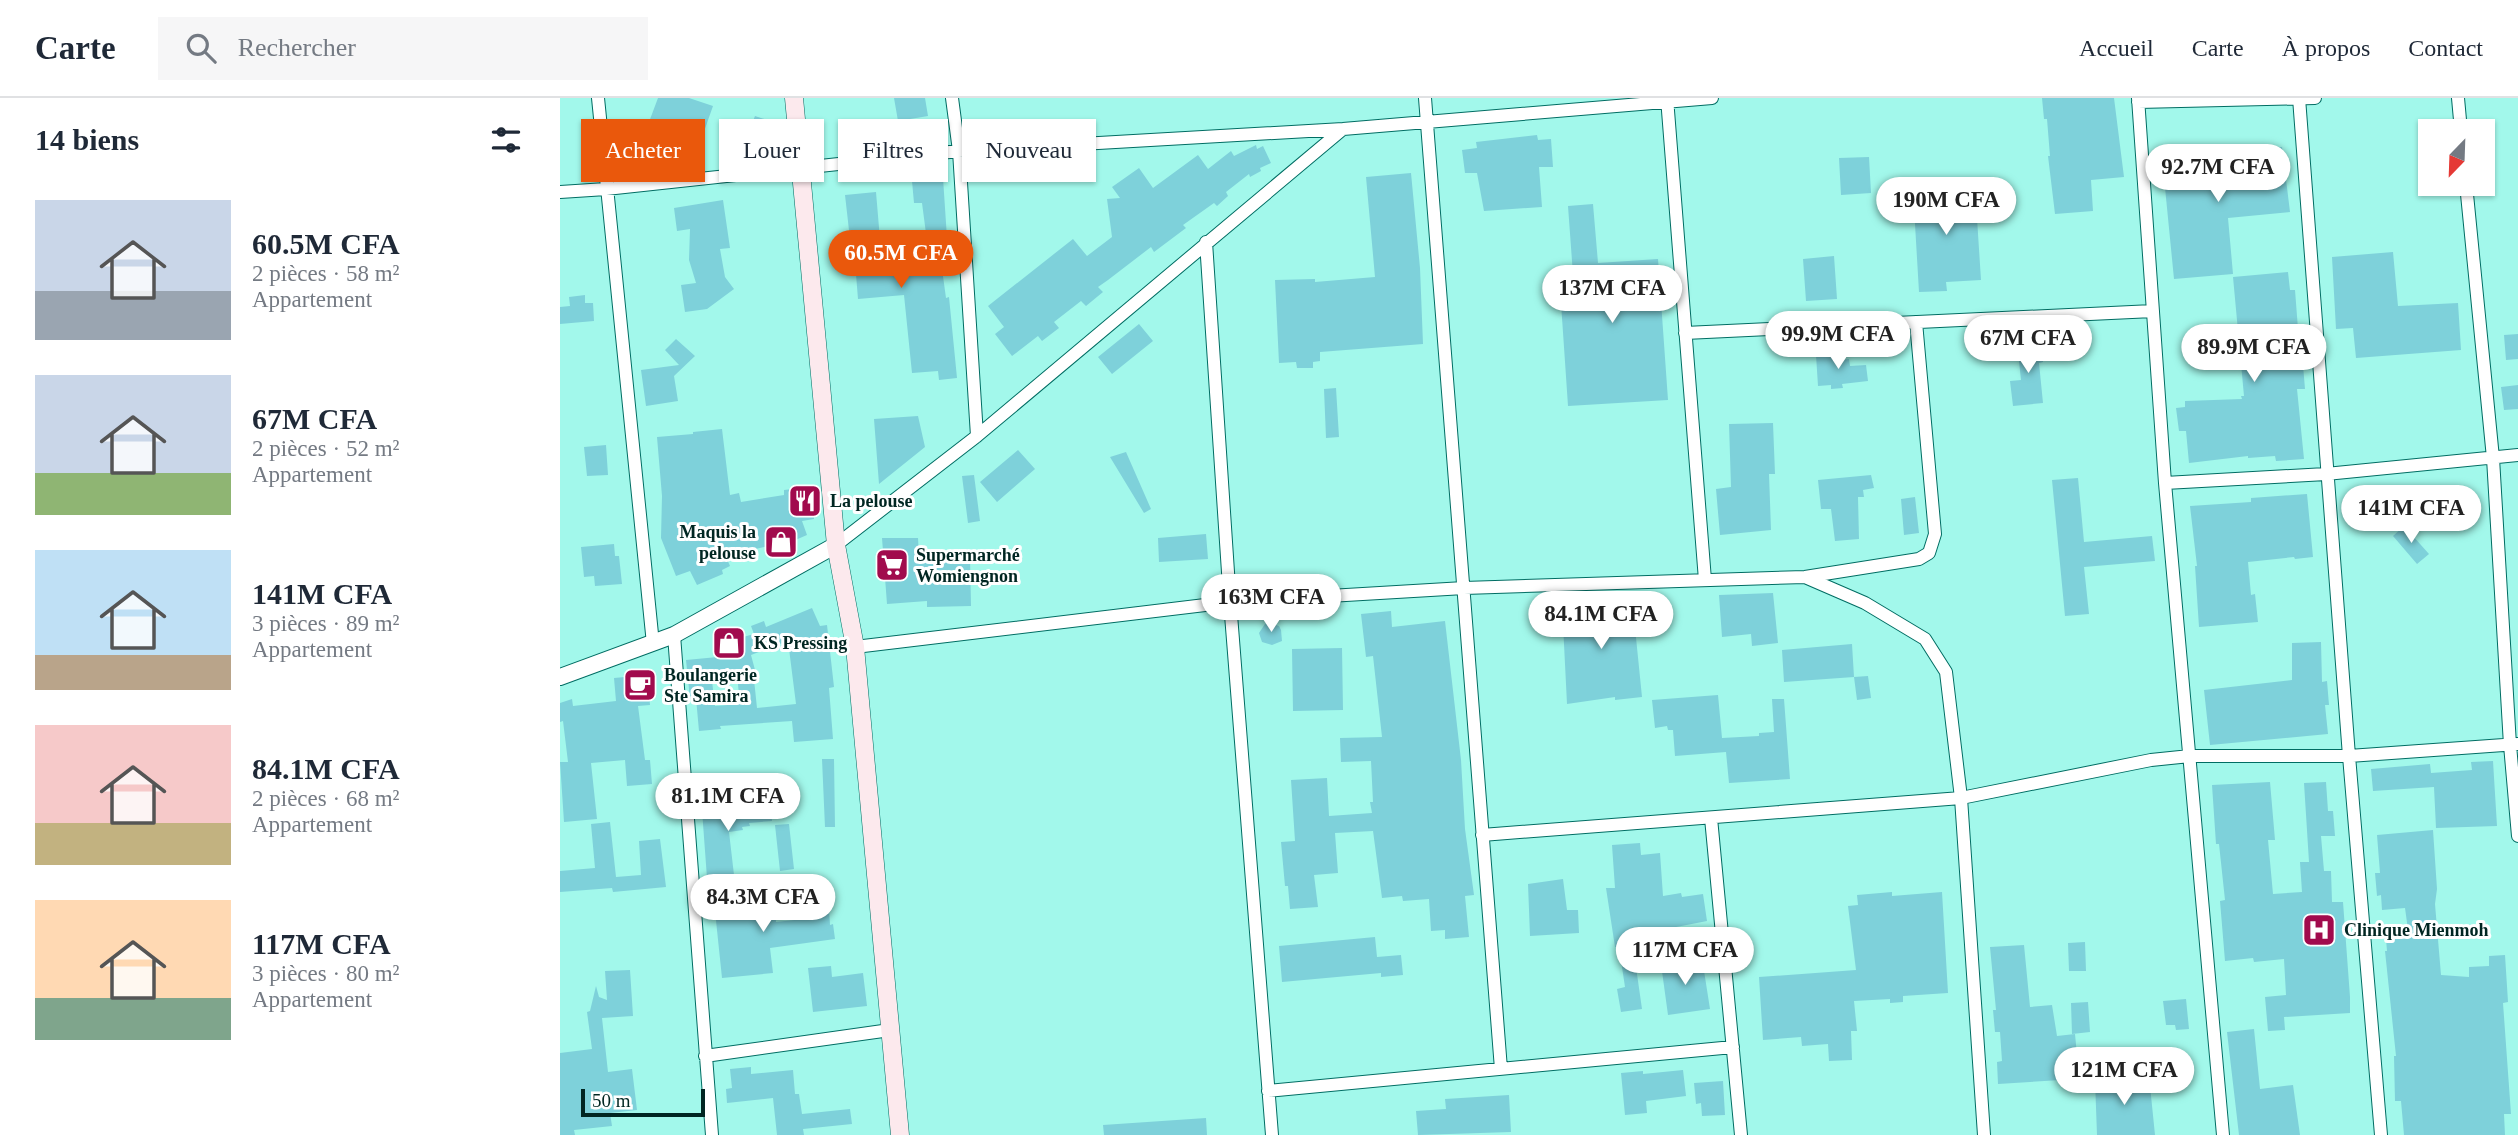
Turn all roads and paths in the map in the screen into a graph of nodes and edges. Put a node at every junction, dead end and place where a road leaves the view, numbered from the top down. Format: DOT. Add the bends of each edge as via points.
graph roads {
  1 [pos="598,98"];
  2 [pos="793,98"];
  3 [pos="952,98"];
  4 [pos="1425,98"];
  5 [pos="1712,98"];
  6 [pos="2315,98"];
  7 [pos="2458,98"];
  8 [pos="2299,99"];
  9 [pos="1667,100"];
  10 [pos="2138,100"];
  11 [pos="795,119"];
  12 [pos="2460,119"];
  13 [pos="1428,123"];
  14 [pos="1343,129"];
  15 [pos="959,151"];
  16 [pos="824,165"];
  17 [pos="719,176"];
  18 [pos="802,182"];
  19 [pos="606,189"];
  20 [pos="560,192"];
  21 [pos="2467,196"];
  22 [pos="1206,242"];
  23 [pos="2153,311"];
  24 [pos="1916,322"];
  25 [pos="1685,333"];
  26 [pos="977,436"];
  27 [pos="2518,455"];
  28 [pos="2493,458"];
  29 [pos="2326,474"];
  30 [pos="2165,483"];
  31 [pos="836,545"];
  32 [pos="1805,577"];
  33 [pos="1705,580"];
  34 [pos="1464,588"];
  35 [pos="1230,603"];
  36 [pos="674,635"];
  37 [pos="653,644"];
  38 [pos="855,647"];
  39 [pos="560,677"];
  40 [pos="2514,744"];
  41 [pos="2348,755"];
  42 [pos="2190,756"];
  43 [pos="1961,798"];
  44 [pos="1712,818"];
  45 [pos="1482,835"];
  46 [pos="2518,836"];
  47 [pos="890,1030"];
  48 [pos="1733,1047"];
  49 [pos="705,1056"];
  50 [pos="1501,1069"];
  51 [pos="1268,1091"];
  52 [pos="712,1135"];
  53 [pos="900,1135"];
  54 [pos="1272,1135"];
  55 [pos="1741,1135"];
  56 [pos="1984,1135"];
  57 [pos="2223,1135"];
  58 [pos="2381,1135"];
  1 -- 19 [label="street"];
  2 -- 11 [label="main road"];
  3 -- 15 [label="street"];
  4 -- 13 [label="street"];
  5 -- 9 [label="street"];
  6 -- 8 [label="street"];
  7 -- 12 [label="street"];
  8 -- 10 [label="street"];
  8 -- 29 [label="street"];
  9 -- 13 [label="street"];
  9 -- 25 [label="street"];
  10 -- 23 [label="street"];
  13 -- 14 [label="street"];
  13 -- 34 [label="street"];
  14 -- 15 [label="street"];
  14 -- 22 [label="street"];
  15 -- 16 [label="street"];
  15 -- 26 [label="street"];
  17 -- 19 [label="street"];
  18 -- 31 [label="main road"];
  19 -- 20 [label="street"];
  19 -- 37 [label="street"];
  21 -- 28 [label="street"];
  22 -- 26 [label="street"];
  22 -- 35 [label="street"];
  23 -- 24 [label="street"];
  23 -- 30 [label="street"];
  24 -- 25 [label="street"];
  24 -- 32 [label="street" via="1935,534 1928,553 1919,559"];
  25 -- 33 [label="street"];
  26 -- 31 [label="street"];
  27 -- 28 [label="street"];
  28 -- 29 [label="street"];
  28 -- 40 [label="street"];
  29 -- 30 [label="street"];
  29 -- 41 [label="street"];
  30 -- 42 [label="street"];
  31 -- 36 [label="street"];
  31 -- 38 [label="main road"];
  32 -- 33 [label="street"];
  32 -- 43 [label="street" via="1865,603 1925,639 1946,672"];
  33 -- 34 [label="street"];
  34 -- 35 [label="street"];
  34 -- 45 [label="street"];
  35 -- 38 [label="street"];
  35 -- 51 [label="street"];
  36 -- 37 [label="street"];
  36 -- 49 [label="street"];
  37 -- 39 [label="street"];
  38 -- 47 [label="main road"];
  40 -- 41 [label="street"];
  40 -- 46 [label="street"];
  41 -- 42 [label="street"];
  41 -- 58 [label="street"];
  42 -- 43 [label="street"];
  42 -- 57 [label="street"];
  43 -- 44 [label="street"];
  43 -- 56 [label="street"];
  44 -- 45 [label="street"];
  44 -- 48 [label="street"];
  45 -- 50 [label="street"];
  47 -- 49 [label="street"];
  47 -- 53 [label="main road"];
  48 -- 50 [label="street"];
  48 -- 55 [label="street"];
  49 -- 52 [label="street"];
  50 -- 51 [label="street"];
  51 -- 54 [label="street"];
}
